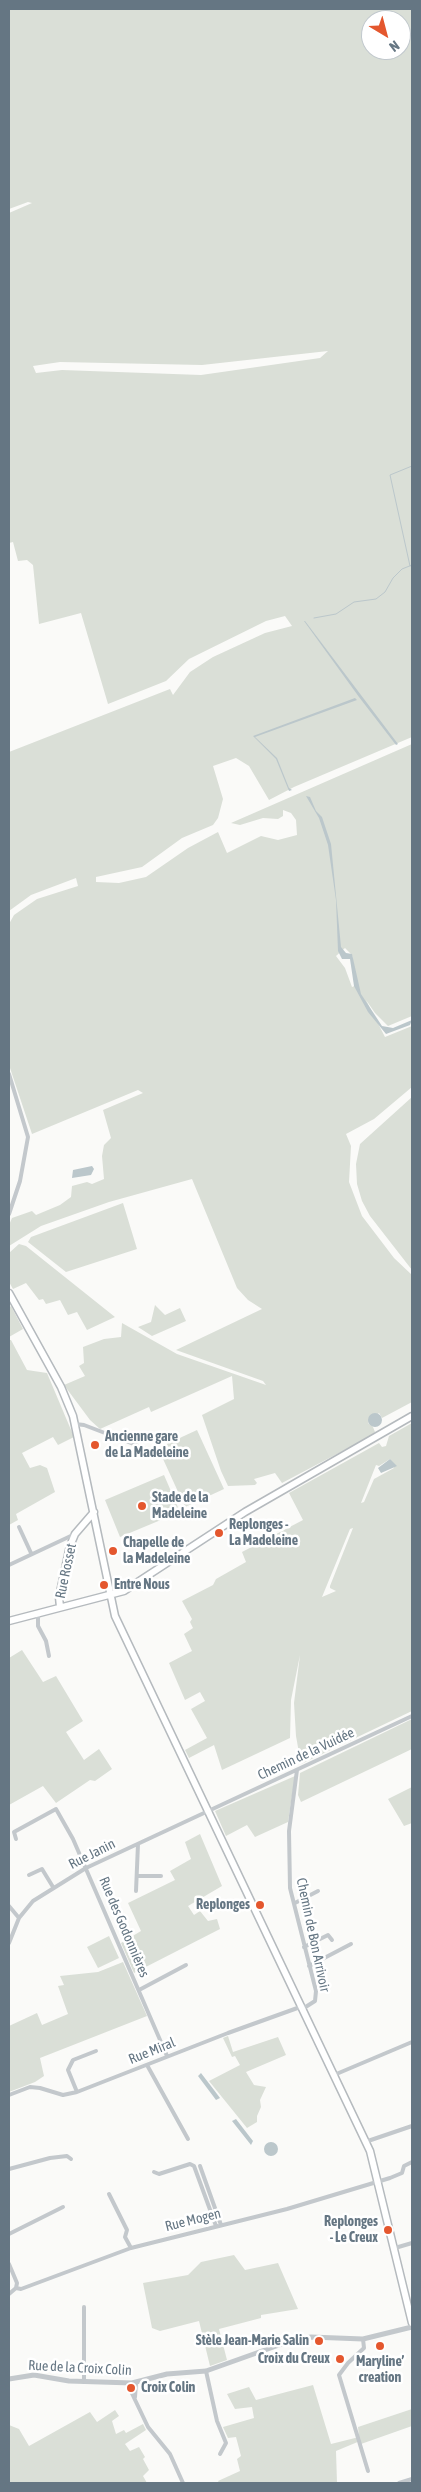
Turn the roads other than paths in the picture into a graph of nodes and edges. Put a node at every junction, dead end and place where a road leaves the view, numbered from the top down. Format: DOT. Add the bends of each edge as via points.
graph roads {
  1 [pos="9,1074"];
  2 [pos="9,1214"];
  3 [pos="9,1294"];
  4 [pos="412,1416"];
  5 [pos="75,1424"];
  6 [pos="144,1448"];
  7 [pos="94,1512"];
  8 [pos="19,1527"];
  9 [pos="75,1534"];
  10 [pos="31,1553"];
  11 [pos="9,1565"];
  12 [pos="109,1581"];
  13 [pos="124,1591"];
  14 [pos="111,1596"];
  15 [pos="60,1607"];
  16 [pos="38,1613"];
  17 [pos="9,1621"];
  18 [pos="48,1656"];
  19 [pos="412,1716"];
  20 [pos="297,1770"];
  21 [pos="209,1811"];
  22 [pos="16,1839"];
  23 [pos="138,1844"];
  24 [pos="86,1868"];
  25 [pos="29,1875"];
  26 [pos="137,1876"];
  27 [pos="161,1876"];
  28 [pos="53,1887"];
  29 [pos="136,1891"];
  30 [pos="318,1891"];
  31 [pos="294,1903"];
  32 [pos="9,1906"];
  33 [pos="19,1918"];
  34 [pos="332,1940"];
  35 [pos="9,1943"];
  36 [pos="351,1944"];
  37 [pos="304,1947"];
  38 [pos="186,1965"];
  39 [pos="309,1966"];
  40 [pos="139,1990"];
  41 [pos="303,2007"];
  42 [pos="412,2042"];
  43 [pos="96,2051"];
  44 [pos="167,2056"];
  45 [pos="147,2065"];
  46 [pos="334,2075"];
  47 [pos="77,2092"];
  48 [pos="9,2094"];
  49 [pos="412,2126"];
  50 [pos="188,2139"];
  51 [pos="366,2142"];
  52 [pos="71,2159"];
  53 [pos="412,2162"];
  54 [pos="200,2166"];
  55 [pos="9,2169"];
  56 [pos="154,2172"];
  57 [pos="378,2180"];
  58 [pos="109,2194"];
  59 [pos="63,2207"];
  60 [pos="221,2225"];
  61 [pos="216,2226"];
  62 [pos="9,2234"];
  63 [pos="412,2244"];
  64 [pos="131,2248"];
  65 [pos="395,2248"];
  66 [pos="9,2264"];
  67 [pos="16,2288"];
  68 [pos="9,2294"];
  69 [pos="410,2302"];
  70 [pos="84,2307"];
  71 [pos="412,2323"];
  72 [pos="412,2327"];
  73 [pos="363,2339"];
  74 [pos="206,2371"];
  75 [pos="9,2379"];
  76 [pos="84,2382"];
  77 [pos="127,2383"];
  78 [pos="136,2383"];
  79 [pos="135,2397"];
  80 [pos="220,2454"];
  81 [pos="368,2471"];
  82 [pos="412,2479"];
  83 [pos="183,2483"];
  84 [pos="400,2483"];
  1 -- 2 [label="street" via="28,1137 20,1181"];
  3 -- 5 [label="main road" via="60,1387"];
  4 -- 13 [label="main road" via="245,1512"];
  5 -- 6 [label="street"];
  5 -- 7 [label="main road"];
  7 -- 9 [label="main road, Rue Rosset"];
  7 -- 12 [label="main road"];
  8 -- 10 [label="street"];
  9 -- 10 [label="street"];
  9 -- 15 [label="main road, Rue Rosset" via="66,1560"];
  10 -- 11 [label="street"];
  12 -- 13 [label="main road"];
  12 -- 14 [label="main road"];
  13 -- 14 [label="main road"];
  14 -- 15 [label="main road"];
  14 -- 21 [label="main road" via="115,1616"];
  15 -- 16 [label="main road"];
  16 -- 17 [label="main road"];
  16 -- 18 [label="street" via="38,1626 46,1641"];
  19 -- 20 [label="street, Chemin de la Vuidée"];
  20 -- 21 [label="street, Chemin de la Vuidée"];
  20 -- 31 [label="street, Chemin de Bon Arrivoir" via="289,1850 290,1888"];
  21 -- 23 [label="street, Rue Janin"];
  21 -- 41 [label="main road"];
  22 -- 24 [label="street, Rue des Godonnières" via="14,1832 56,1808"];
  23 -- 24 [label="street, Rue Janin"];
  23 -- 26 [label="street"];
  24 -- 28 [label="street, Rue Janin"];
  24 -- 40 [label="street, Rue des Godonnières"];
  25 -- 28 [label="street" via="42,1869"];
  26 -- 27 [label="street"];
  26 -- 29 [label="street"];
  28 -- 33 [label="street, Rue Janin" via="33,1901"];
  30 -- 31 [label="street"];
  31 -- 37 [label="street, Chemin de Bon Arrivoir"];
  32 -- 33 [label="street"];
  33 -- 35 [label="street, Rue Janin"];
  34 -- 37 [label="street" via="328,1935"];
  36 -- 39 [label="street"];
  37 -- 39 [label="street, Chemin de Bon Arrivoir"];
  38 -- 40 [label="street"];
  39 -- 41 [label="street, Chemin de Bon Arrivoir" via="316,1998"];
  40 -- 44 [label="street, Rue des Godonnières"];
  41 -- 44 [label="street, Rue Miral"];
  41 -- 46 [label="main road"];
  42 -- 46 [label="street"];
  43 -- 47 [label="street" via="73,2060 68,2070"];
  44 -- 45 [label="street, Rue Miral"];
  45 -- 47 [label="street, Rue Miral"];
  45 -- 50 [label="street"];
  46 -- 51 [label="main road"];
  47 -- 48 [label="street, Rue Miral" via="63,2095 30,2087"];
  49 -- 51 [label="street"];
  51 -- 57 [label="main road"];
  52 -- 55 [label="street" via="67,2156 50,2158"];
  53 -- 57 [label="street, Rue Mogen" via="404,2166 400,2175"];
  54 -- 60 [label="street"];
  56 -- 61 [label="street" via="159,2174 190,2164 194,2166"];
  57 -- 60 [label="street, Rue Mogen" via="287,2209"];
  57 -- 65 [label="main road"];
  58 -- 64 [label="street"];
  59 -- 62 [label="street"];
  60 -- 61 [label="street, Rue Mogen"];
  61 -- 64 [label="street, Rue Mogen"];
  63 -- 65 [label="street"];
  64 -- 67 [label="street, Rue Mogen" via="21,2289"];
  65 -- 69 [label="main road"];
  66 -- 67 [label="street"];
  67 -- 68 [label="street"];
  69 -- 71 [label="main road"];
  70 -- 76 [label="street"];
  72 -- 73 [label="street, Rue de la Croix Colin"];
  73 -- 74 [label="street, Rue de la Croix Colin" via="311,2337 293,2340"];
  73 -- 81 [label="street" via="364,2348 339,2375"];
  74 -- 78 [label="street, Rue de la Croix Colin" via="160,2375"];
  74 -- 80 [label="street" via="217,2421 226,2443"];
  75 -- 76 [label="street, Rue de la Croix Colin" via="34,2375"];
  76 -- 77 [label="street, Rue de la Croix Colin"];
  77 -- 78 [label="street, Rue de la Croix Colin"];
  77 -- 79 [label="street"];
  78 -- 79 [label="street"];
  79 -- 83 [label="street" via="148,2427 170,2454"];
  82 -- 84 [label="street"];
}
